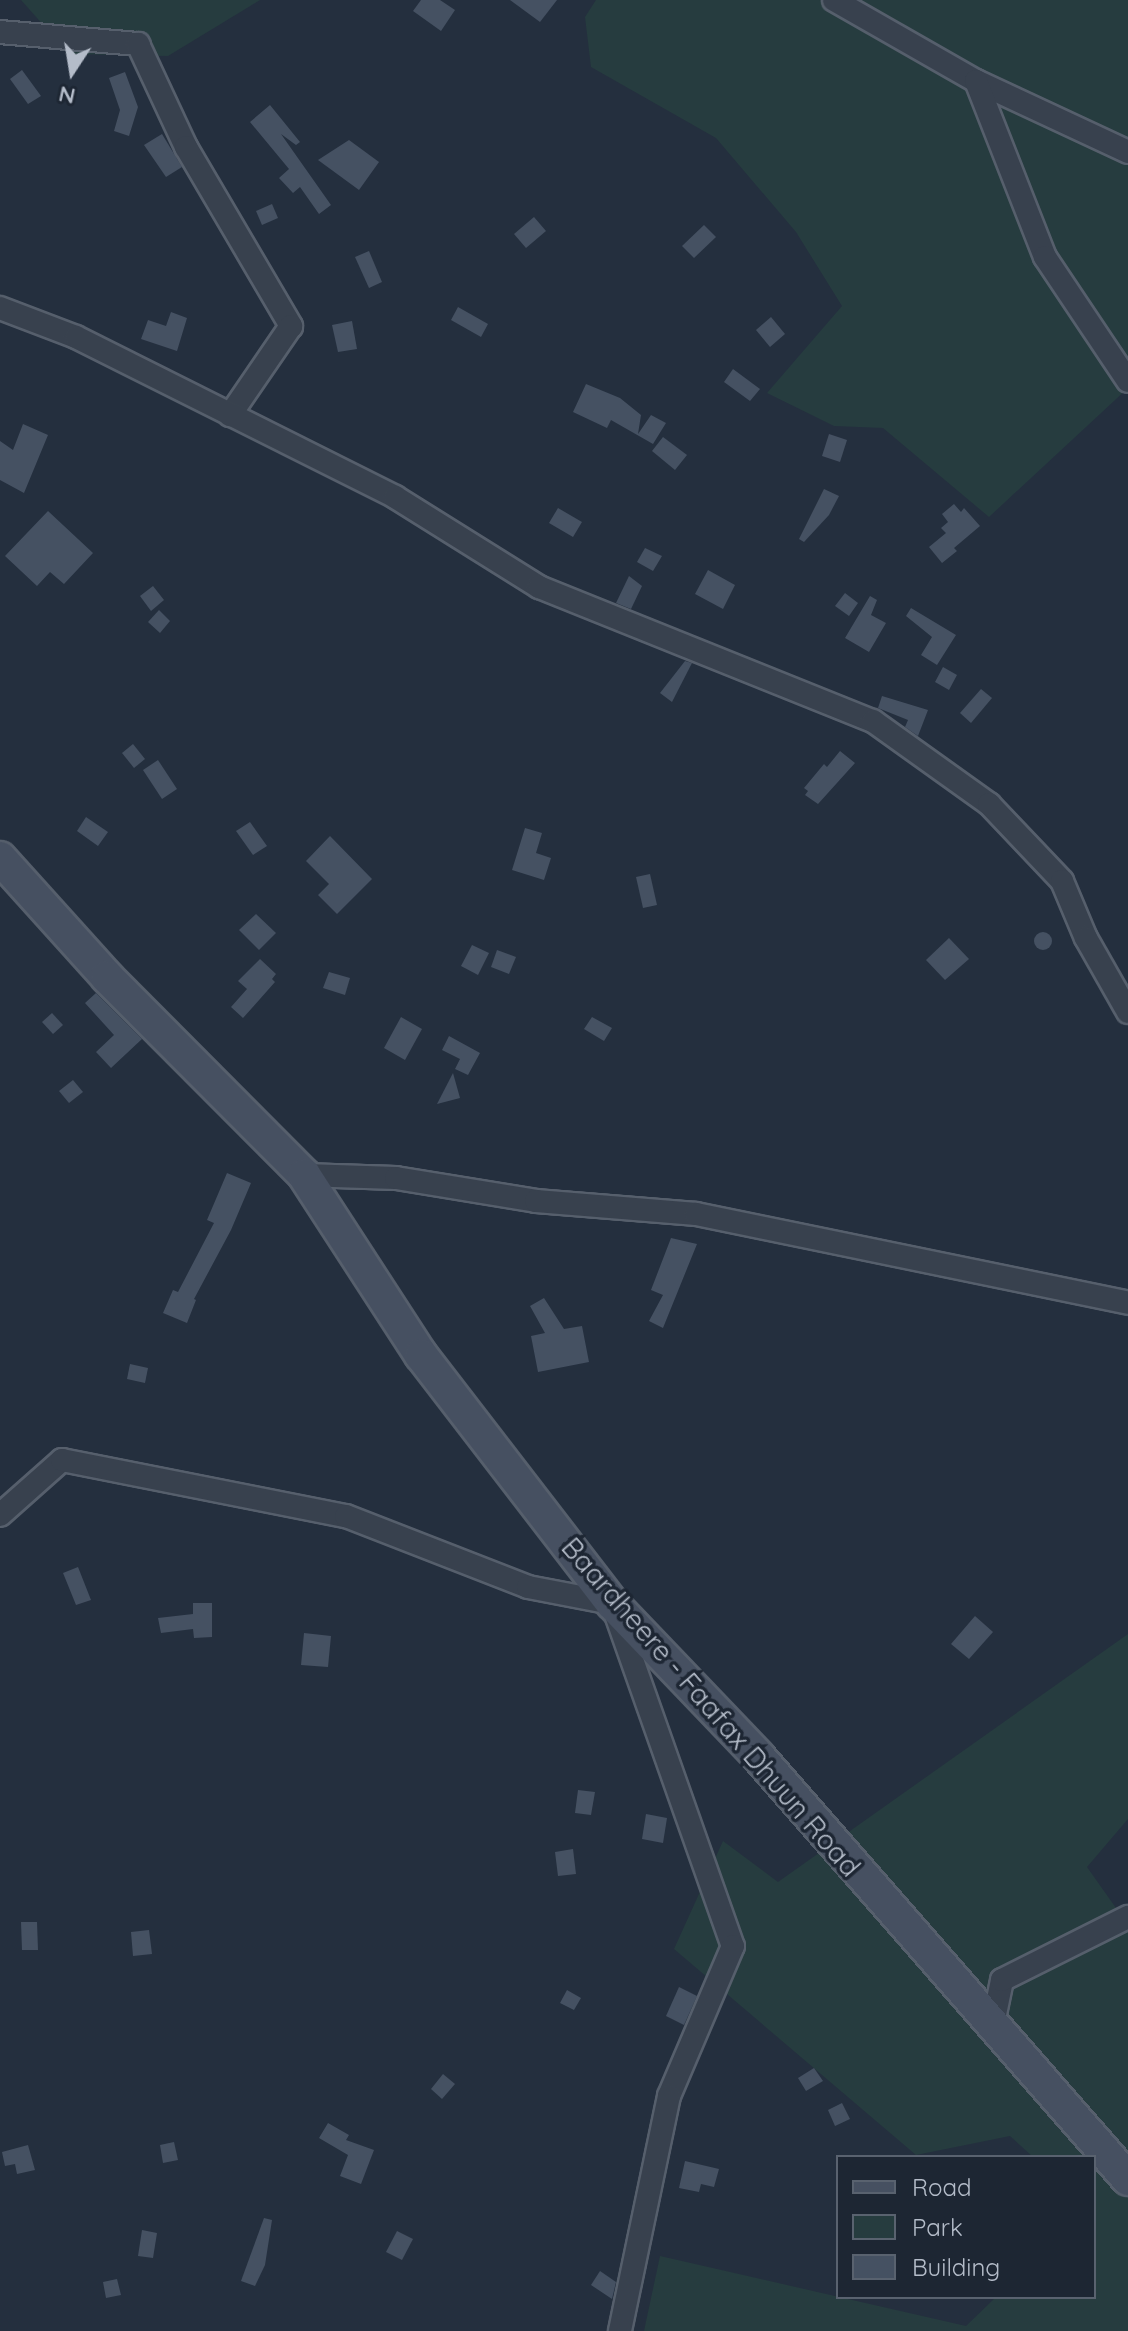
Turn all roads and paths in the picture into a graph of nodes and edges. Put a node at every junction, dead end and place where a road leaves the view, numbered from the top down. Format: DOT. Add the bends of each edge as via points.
graph roads {
  1 [pos="834,0"];
  2 [pos="0,32"];
  3 [pos="976,81"];
  4 [pos="1128,152"];
  5 [pos="0,308"];
  6 [pos="1128,381"];
  7 [pos="230,415"];
  8 [pos="0,858"];
  9 [pos="1128,1012"];
  10 [pos="304,1175"];
  11 [pos="1128,1303"];
  12 [pos="0,1515"];
  13 [pos="612,1603"];
  14 [pos="1128,1917"];
  15 [pos="993,2024"];
  16 [pos="1128,2179"];
  17 [pos="620,2331"];
  1 -- 3 [label="street"];
  2 -- 7 [label="street" via="138,44 186,147 291,326"];
  3 -- 4 [label="street"];
  3 -- 6 [label="street" via="1045,257"];
  5 -- 7 [label="street" via="76,337"];
  7 -- 9 [label="street" via="395,497 539,587 873,721 989,804 1062,881 1086,938"];
  8 -- 10 [label="main road, Baardheere - Faafax Dhuun Road" via="107,977"];
  10 -- 11 [label="street" via="396,1178 536,1201 696,1214"];
  10 -- 13 [label="main road, Baardheere - Faafax Dhuun Road" via="421,1355"];
  12 -- 13 [label="street" via="62,1460 346,1516 528,1587"];
  13 -- 15 [label="main road, Baardheere - Faafax Dhuun Road" via="758,1756"];
  13 -- 17 [label="street" via="733,1946 669,2096"];
  14 -- 15 [label="street" via="1002,1980"];
  15 -- 16 [label="main road, Baardheere - Faafax Dhuun Road"];
}
